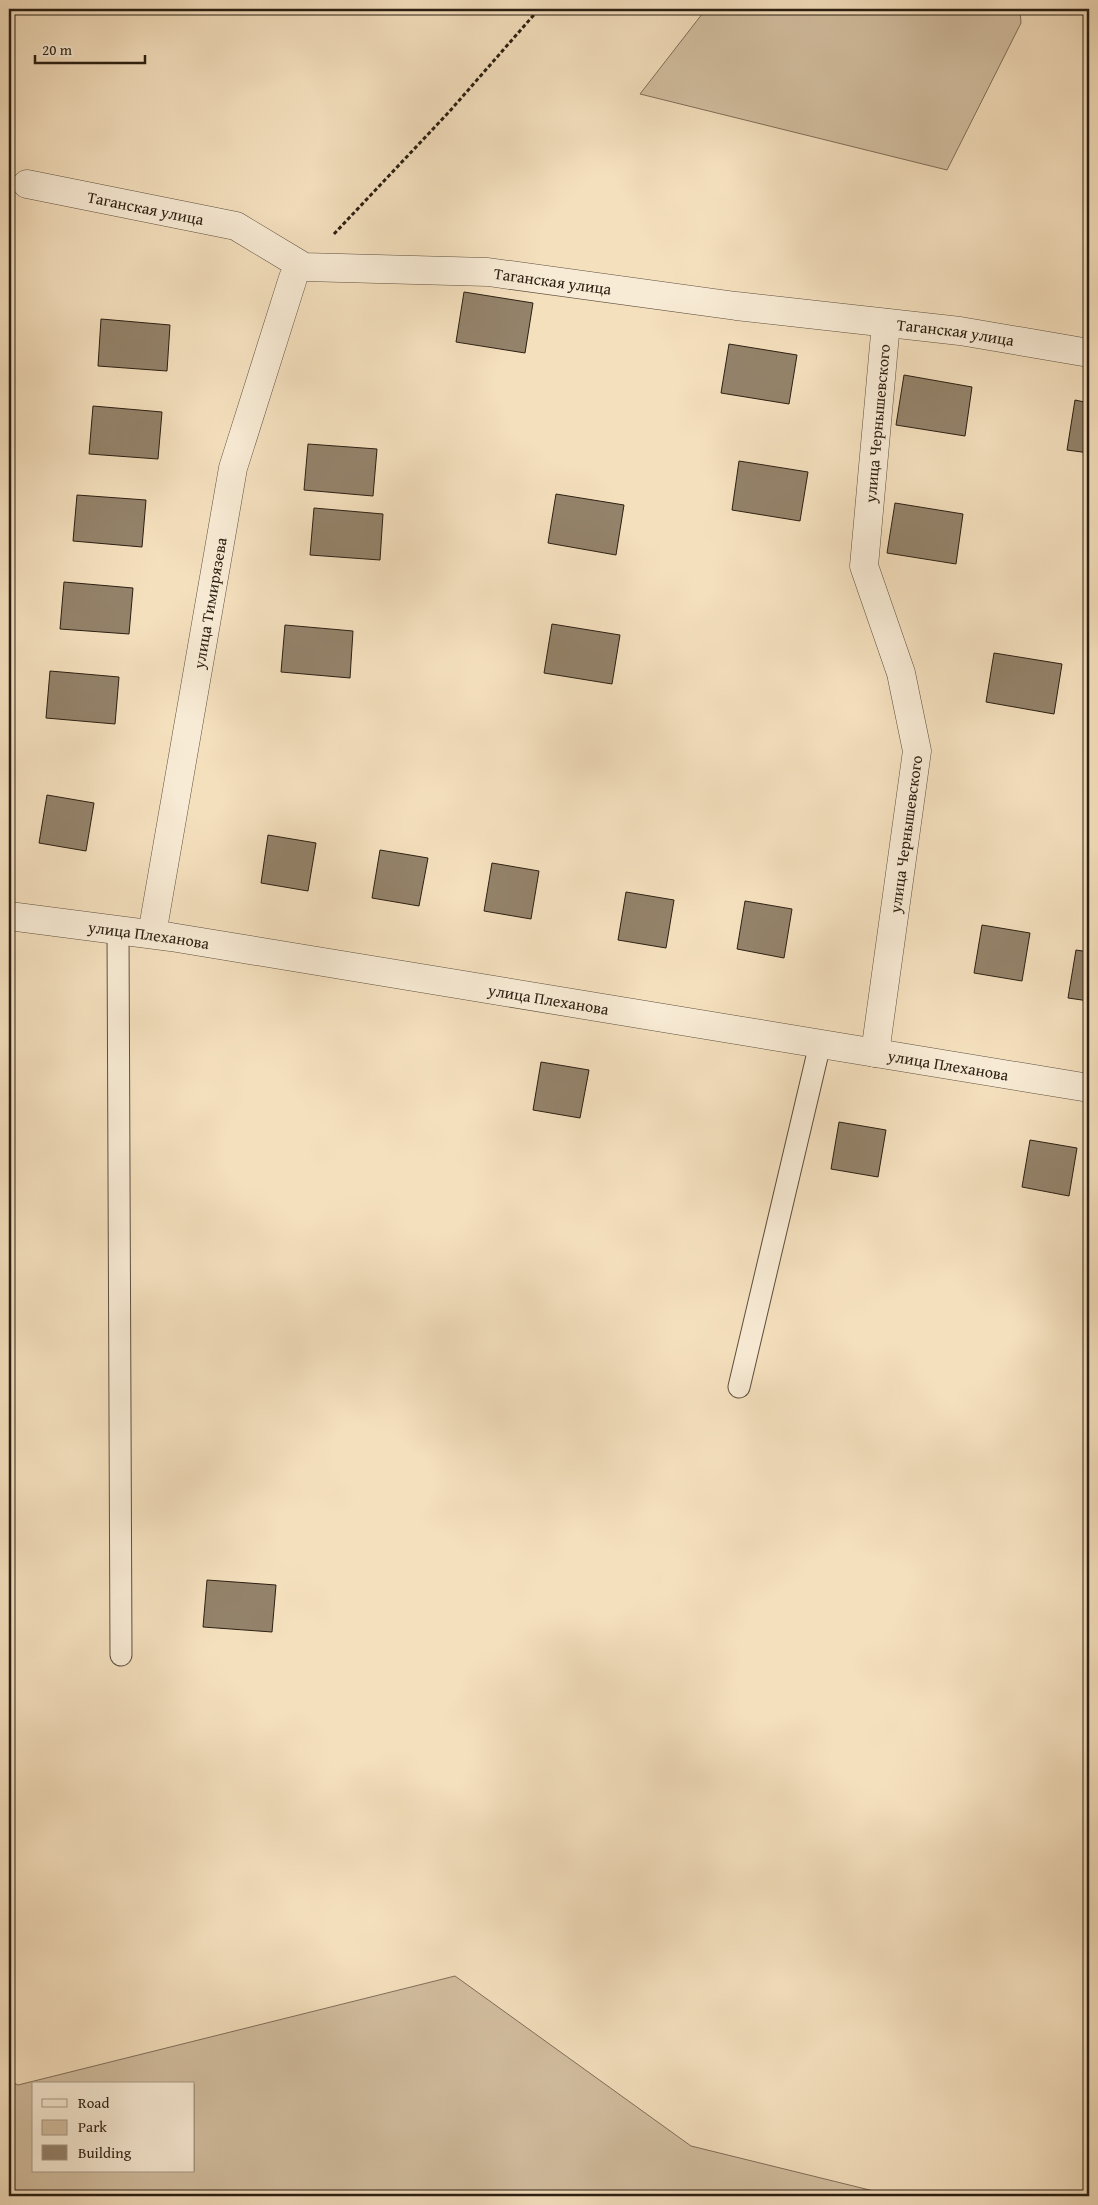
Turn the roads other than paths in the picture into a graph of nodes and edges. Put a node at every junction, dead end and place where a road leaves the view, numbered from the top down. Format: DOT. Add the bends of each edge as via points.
graph roads {
  1 [pos="27,184"];
  2 [pos="298,272"];
  3 [pos="886,322"];
  4 [pos="1089,353"];
  5 [pos="9,916"];
  6 [pos="118,930"];
  7 [pos="152,934"];
  8 [pos="820,1044"];
  9 [pos="875,1053"];
  10 [pos="1089,1088"];
  11 [pos="739,1387"];
  12 [pos="121,1655"];
  1 -- 2 [label="street, Таганская улица" via="236,226"];
  2 -- 3 [label="street, Таганская улица" via="488,272 736,306"];
  2 -- 7 [label="street, улица Тимирязева" via="233,468"];
  3 -- 4 [label="street, Таганская улица"];
  3 -- 9 [label="street, улица Чернышевского" via="864,566 901,673 917,750"];
  5 -- 6 [label="street, улица Плеханова"];
  6 -- 7 [label="street, улица Плеханова"];
  6 -- 12 [label="lane"];
  7 -- 8 [label="street, улица Плеханова"];
  8 -- 9 [label="street, улица Плеханова"];
  8 -- 11 [label="lane"];
  9 -- 10 [label="street, улица Плеханова"];
}
